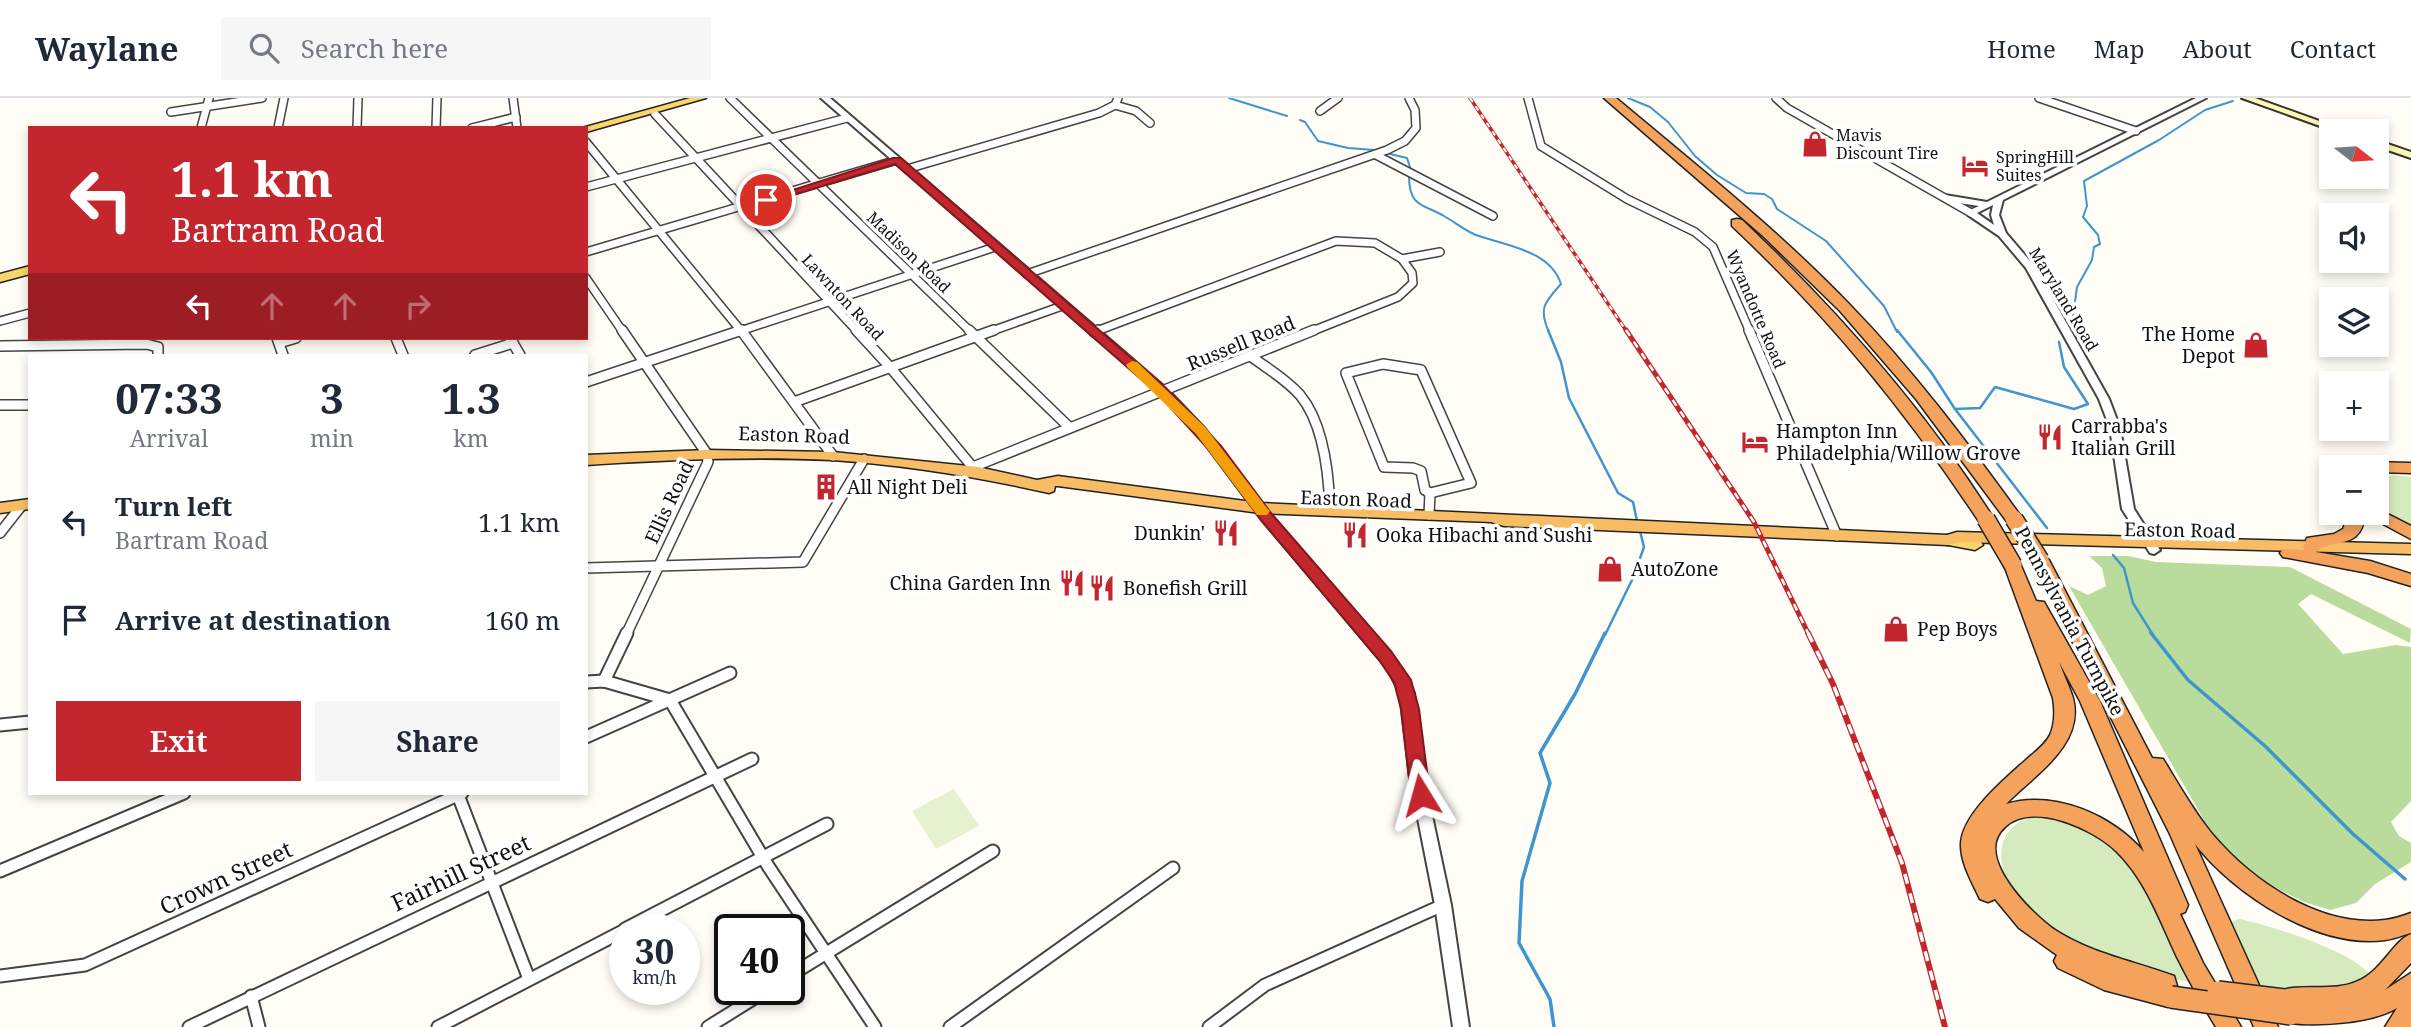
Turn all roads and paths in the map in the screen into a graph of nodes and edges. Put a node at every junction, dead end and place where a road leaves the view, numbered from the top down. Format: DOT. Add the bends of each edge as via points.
graph roads {
  1 [pos="209,98"];
  2 [pos="261,98"];
  3 [pos="284,98"];
  4 [pos="358,98"];
  5 [pos="437,98"];
  6 [pos="513,98"];
  7 [pos="701,98"];
  8 [pos="715,98"];
  9 [pos="730,98"];
  10 [pos="825,98"];
  11 [pos="1338,98"];
  12 [pos="1409,98"];
  13 [pos="1528,98"];
  14 [pos="1595,98"];
  15 [pos="1609,98"];
  16 [pos="1776,98"];
  17 [pos="2039,98"];
  18 [pos="2202,98"];
  19 [pos="2246,98"];
  20 [pos="1117,102"];
  21 [pos="207,106"];
  22 [pos="171,111"];
  23 [pos="1320,111"];
  24 [pos="655,114"];
  25 [pos="642,115"];
  26 [pos="516,117"];
  27 [pos="847,118"];
  28 [pos="1150,123"];
  29 [pos="2319,123"];
  30 [pos="202,126"];
  31 [pos="278,126"];
  32 [pos="357,126"];
  33 [pos="436,126"];
  34 [pos="480,126"];
  35 [pos="517,126"];
  36 [pos="588,128"];
  37 [pos="2136,131"];
  38 [pos="769,138"];
  39 [pos="588,145"];
  40 [pos="2389,147"];
  41 [pos="1376,155"];
  42 [pos="2411,155"];
  43 [pos="695,158"];
  44 [pos="902,164"];
  45 [pos="615,180"];
  46 [pos="820,184"];
  47 [pos="588,187"];
  48 [pos="1945,198"];
  49 [pos="1995,201"];
  50 [pos="740,208"];
  51 [pos="1971,213"];
  52 [pos="1493,216"];
  53 [pos="659,232"];
  54 [pos="2002,234"];
  55 [pos="995,247"];
  56 [pos="588,251"];
  57 [pos="1440,252"];
  58 [pos="1402,260"];
  59 [pos="28,271"];
  60 [pos="911,274"];
  61 [pos="1027,274"];
  62 [pos="0,278"];
  63 [pos="588,281"];
  64 [pos="828,303"];
  65 [pos="1062,306"];
  66 [pos="28,314"];
  67 [pos="0,321"];
  68 [pos="742,332"];
  69 [pos="1094,332"];
  70 [pos="976,337"];
  71 [pos="512,341"];
  72 [pos="0,346"];
  73 [pos="158,354"];
  74 [pos="478,354"];
  75 [pos="1252,357"];
  76 [pos="644,364"];
  77 [pos="890,367"];
  78 [pos="588,381"];
  79 [pos="1163,391"];
  80 [pos="794,402"];
  81 [pos="0,405"];
  82 [pos="28,405"];
  83 [pos="1069,427"];
  84 [pos="707,454"];
  85 [pos="832,456"];
  86 [pos="864,459"];
  87 [pos="588,460"];
  88 [pos="2389,468"];
  89 [pos="975,470"];
  90 [pos="2411,470"];
  91 [pos="2389,471"];
  92 [pos="1430,493"];
  93 [pos="26,504"];
  94 [pos="0,508"];
  95 [pos="1330,511"];
  96 [pos="1263,513"];
  97 [pos="1429,515"];
  98 [pos="2389,520"];
  99 [pos="1504,521"];
  100 [pos="2356,525"];
  101 [pos="0,533"];
  102 [pos="2411,533"];
  103 [pos="1837,536"];
  104 [pos="1948,540"];
  105 [pos="1975,545"];
  106 [pos="2151,546"];
  107 [pos="2312,547"];
  108 [pos="2411,549"];
  109 [pos="2289,553"];
  110 [pos="2411,556"];
  111 [pos="659,564"];
  112 [pos="2013,565"];
  113 [pos="588,568"];
  114 [pos="2411,580"];
  115 [pos="730,673"];
  116 [pos="2099,673"];
  117 [pos="604,681"];
  118 [pos="588,682"];
  119 [pos="670,700"];
  120 [pos="28,722"];
  121 [pos="0,725"];
  122 [pos="588,736"];
  123 [pos="752,759"];
  124 [pos="713,776"];
  125 [pos="179,795"];
  126 [pos="458,795"];
  127 [pos="460,795"];
  128 [pos="827,824"];
  129 [pos="993,851"];
  130 [pos="761,859"];
  131 [pos="1174,868"];
  132 [pos="0,871"];
  133 [pos="493,882"];
  134 [pos="1443,905"];
  135 [pos="654,914"];
  136 [pos="2411,923"];
  137 [pos="609,937"];
  138 [pos="2411,944"];
  139 [pos="822,955"];
  140 [pos="805,966"];
  141 [pos="0,976"];
  142 [pos="529,979"];
  143 [pos="2411,985"];
  144 [pos="2168,991"];
  145 [pos="251,996"];
  146 [pos="743,1005"];
  147 [pos="2288,1007"];
  148 [pos="2411,1009"];
  149 [pos="189,1027"];
  150 [pos="259,1027"];
  151 [pos="440,1027"];
  152 [pos="708,1027"];
  153 [pos="875,1027"];
  154 [pos="950,1027"];
  155 [pos="1209,1027"];
  156 [pos="1461,1027"];
  157 [pos="2229,1027"];
  158 [pos="2266,1027"];
  159 [pos="2397,1027"];
  1 -- 21 [label="street"];
  2 -- 21 [label="street"];
  3 -- 31 [label="street"];
  4 -- 32 [label="street"];
  5 -- 33 [label="street"];
  6 -- 26 [label="street"];
  7 -- 25 [label="main road"];
  8 -- 24 [label="main road"];
  9 -- 38 [label="street, Madison Road"];
  10 -- 27 [label="street"];
  11 -- 23 [label="street"];
  12 -- 41 [label="street" via="1419,121 1416,129 1402,144"];
  13 -- 103 [label="street, Wyandotte Road" via="1538,141 1546,150 1627,199 1695,232 1713,247"];
  14 -- 112 [label="highway, Pennsylvania Turnpike, bridge" via="1727,213 1835,321 1910,411"];
  15 -- 116 [label="highway, Pennsylvania Turnpike, bridge" via="1818,281 1936,412 2040,560"];
  16 -- 48 [label="street, Maryland Road"];
  17 -- 37 [label="street"];
  18 -- 37 [label="street"];
  19 -- 29 [label="main road"];
  20 -- 28 [label="street"];
  20 -- 44 [label="street" via="1099,113"];
  21 -- 22 [label="street"];
  21 -- 30 [label="street"];
  24 -- 25 [label="main road"];
  24 -- 43 [label="street, Lawnton Road"];
  25 -- 36 [label="main road"];
  26 -- 34 [label="street"];
  26 -- 35 [label="street"];
  27 -- 38 [label="street"];
  27 -- 44 [label="street"];
  37 -- 49 [label="street"];
  38 -- 43 [label="street"];
  38 -- 46 [label="street, Madison Road"];
  39 -- 45 [label="street"];
  40 -- 42 [label="main road"];
  41 -- 52 [label="street"];
  41 -- 61 [label="street"];
  43 -- 45 [label="street"];
  43 -- 50 [label="street, Lawnton Road"];
  44 -- 46 [label="street"];
  44 -- 55 [label="street"];
  45 -- 47 [label="street"];
  45 -- 53 [label="street"];
  46 -- 50 [label="street"];
  46 -- 60 [label="street, Madison Road"];
  48 -- 49 [label="street"];
  48 -- 51 [label="street, Maryland Road"];
  49 -- 51 [label="street"];
  49 -- 54 [label="street"];
  50 -- 53 [label="street"];
  50 -- 64 [label="street, Lawnton Road"];
  51 -- 54 [label="street, Maryland Road"];
  53 -- 56 [label="street"];
  53 -- 68 [label="street"];
  54 -- 106 [label="street, Maryland Road" via="2030,267 2105,399 2115,428 2128,509"];
  55 -- 60 [label="street"];
  55 -- 61 [label="street"];
  57 -- 58 [label="street"];
  58 -- 69 [label="street" via="1375,243 1336,241"];
  58 -- 75 [label="street, Russell Road" via="1413,278 1406,292"];
  59 -- 62 [label="main road"];
  60 -- 64 [label="street"];
  60 -- 70 [label="street, Madison Road"];
  61 -- 65 [label="street"];
  63 -- 76 [label="street, Ellis Road"];
  64 -- 68 [label="street"];
  64 -- 77 [label="street, Lawnton Road"];
  65 -- 69 [label="street"];
  65 -- 70 [label="street"];
  66 -- 67 [label="street"];
  68 -- 76 [label="street"];
  68 -- 80 [label="street"];
  69 -- 79 [label="street"];
  70 -- 77 [label="street"];
  70 -- 83 [label="street, Madison Road"];
  71 -- 74 [label="street"];
  72 -- 73 [label="street" via="146,344 158,347"];
  75 -- 79 [label="street, Russell Road"];
  75 -- 95 [label="street" via="1303,399 1328,472"];
  76 -- 78 [label="street"];
  76 -- 84 [label="street, Ellis Road"];
  77 -- 80 [label="street"];
  77 -- 89 [label="street, Lawnton Road"];
  79 -- 83 [label="street, Russell Road"];
  79 -- 96 [label="street" via="1201,431"];
  80 -- 85 [label="street"];
  81 -- 82 [label="street"];
  83 -- 89 [label="street, Russell Road"];
  84 -- 85 [label="highway, Easton Road"];
  84 -- 87 [label="highway, Easton Road"];
  84 -- 111 [label="street, Ellis Road" via="708,463"];
  85 -- 86 [label="highway, Easton Road"];
  86 -- 89 [label="highway, Easton Road"];
  86 -- 111 [label="street" via="803,562"];
  88 -- 90 [label="highway"];
  89 -- 96 [label="highway, Easton Road" via="1051,489"];
  90 -- 91 [label="highway"];
  92 -- 92 [label="street" via="1471,483 1421,370 1371,363 1346,373 1384,467 1421,471"];
  92 -- 97 [label="street"];
  93 -- 94 [label="highway"];
  93 -- 101 [label="street"];
  95 -- 96 [label="highway, Easton Road"];
  95 -- 97 [label="highway, Easton Road"];
  96 -- 99 [label="highway, Easton Road" via="1472,525"];
  96 -- 134 [label="street" via="1402,680"];
  97 -- 99 [label="highway, Easton Road"];
  98 -- 102 [label="highway"];
  99 -- 103 [label="highway, Easton Road"];
  100 -- 107 [label="highway" via="2352,533 2313,542"];
  103 -- 104 [label="highway, Easton Road"];
  104 -- 105 [label="main road, Easton Road"];
  104 -- 106 [label="highway, Easton Road"];
  105 -- 106 [label="highway, Easton Road"];
  106 -- 107 [label="highway, Easton Road"];
  106 -- 109 [label="highway, Easton Road"];
  107 -- 108 [label="highway, Easton Road"];
  109 -- 110 [label="highway, Easton Road"];
  109 -- 114 [label="highway"];
  111 -- 113 [label="street"];
  111 -- 117 [label="street, Ellis Road"];
  112 -- 144 [label="highway" via="2063,698 2064,718 2053,747 1981,819 1972,843 1978,872 2001,911 2053,954 2091,975"];
  112 -- 157 [label="highway, Pennsylvania Turnpike" via="2090,701"];
  115 -- 119 [label="street"];
  116 -- 136 [label="highway" via="2203,838 2245,879 2298,911 2347,929 2392,931"];
  116 -- 158 [label="highway, Pennsylvania Turnpike" via="2179,832"];
  117 -- 118 [label="street"];
  117 -- 119 [label="street"];
  119 -- 122 [label="street"];
  119 -- 124 [label="street"];
  120 -- 121 [label="street"];
  123 -- 124 [label="street, Fairhill Street"];
  124 -- 130 [label="street"];
  124 -- 133 [label="street, Fairhill Street"];
  125 -- 132 [label="street"];
  126 -- 141 [label="street, Crown Street" via="85,965"];
  127 -- 133 [label="street"];
  128 -- 130 [label="street"];
  129 -- 139 [label="street"];
  130 -- 135 [label="street"];
  130 -- 139 [label="street"];
  131 -- 154 [label="street"];
  133 -- 142 [label="street"];
  133 -- 145 [label="street, Fairhill Street"];
  134 -- 155 [label="street" via="1265,985"];
  134 -- 156 [label="street"];
  137 -- 142 [label="street"];
  138 -- 147 [label="highway" via="2367,990"];
  139 -- 140 [label="street"];
  139 -- 153 [label="street"];
  142 -- 151 [label="street"];
  143 -- 147 [label="highway" via="2379,1007 2347,1013"];
  144 -- 147 [label="highway, bridge"];
  144 -- 157 [label="highway" via="2082,958 2031,925 1991,872 1986,841 1992,828 2010,814 2040,808 2073,814 2113,835 2150,877"];
  145 -- 149 [label="street, Fairhill Street"];
  145 -- 150 [label="street"];
  146 -- 152 [label="street"];
  148 -- 159 [label="highway"];
}
